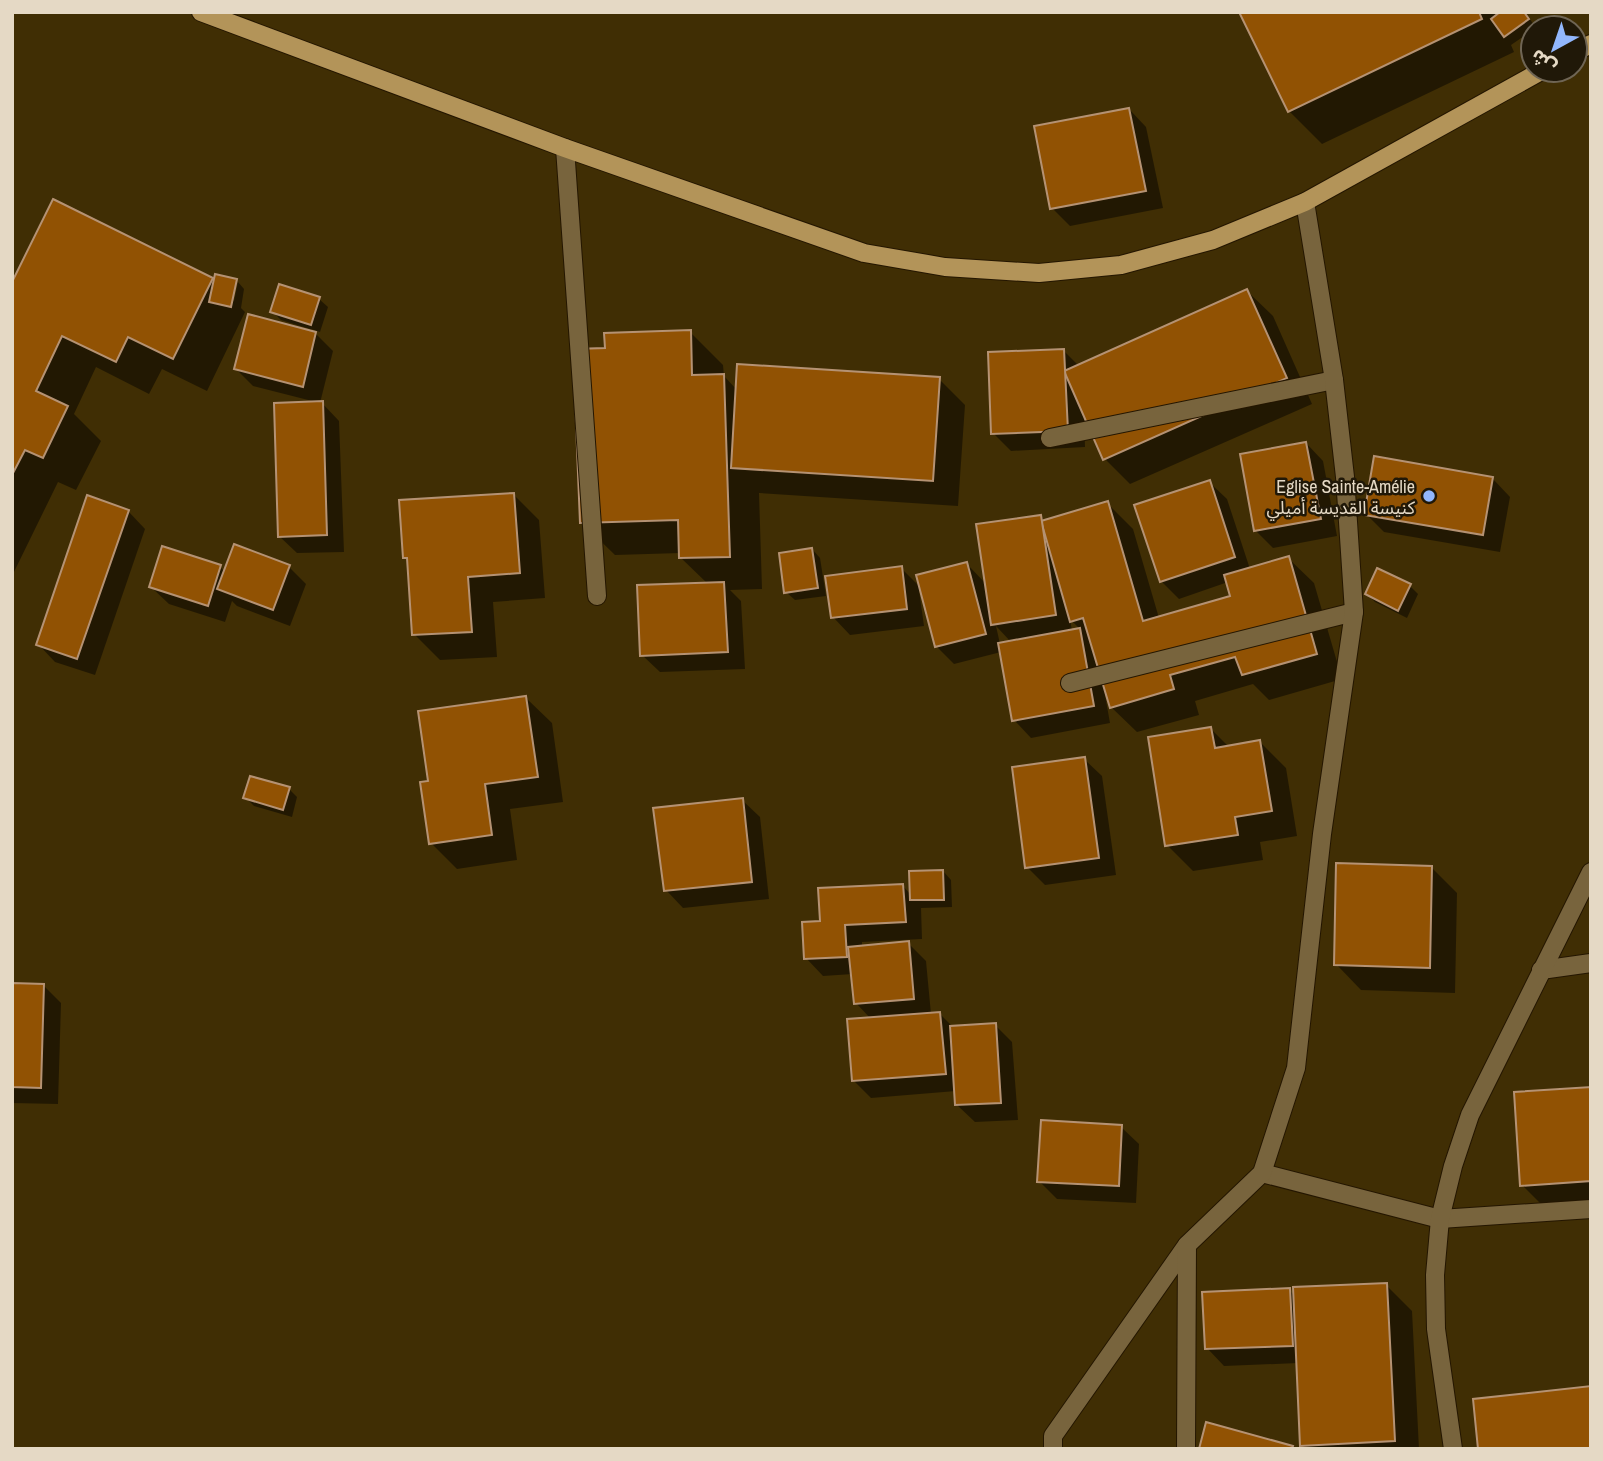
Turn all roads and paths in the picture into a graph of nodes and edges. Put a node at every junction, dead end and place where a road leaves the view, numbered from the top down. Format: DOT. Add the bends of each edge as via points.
graph roads {
  1 [pos="201,12"];
  2 [pos="1519,83"];
  3 [pos="565,148"];
  4 [pos="1305,202"];
  5 [pos="1334,380"];
  6 [pos="1050,439"];
  7 [pos="597,596"];
  8 [pos="1354,612"];
  9 [pos="1070,683"];
  10 [pos="1591,872"];
  11 [pos="1591,963"];
  12 [pos="1541,970"];
  13 [pos="1262,1173"];
  14 [pos="1591,1209"];
  15 [pos="1440,1219"];
  16 [pos="1187,1245"];
  17 [pos="1052,1449"];
  18 [pos="1186,1449"];
  19 [pos="1453,1449"];
  1 -- 3 [label="main road"];
  2 -- 4 [label="main road"];
  3 -- 4 [label="main road" via="864,253 946,267 1039,273 1121,265 1213,240"];
  3 -- 7 [label="street"];
  4 -- 5 [label="street"];
  5 -- 6 [label="street"];
  5 -- 8 [label="street"];
  8 -- 9 [label="street"];
  8 -- 13 [label="street" via="1322,834 1296,1068"];
  10 -- 12 [label="street"];
  11 -- 12 [label="street"];
  12 -- 15 [label="street" via="1470,1115"];
  13 -- 15 [label="street"];
  13 -- 16 [label="street"];
  14 -- 15 [label="street"];
  15 -- 19 [label="street" via="1436,1329"];
  16 -- 17 [label="street" via="1054,1436"];
  16 -- 18 [label="street"];
}
